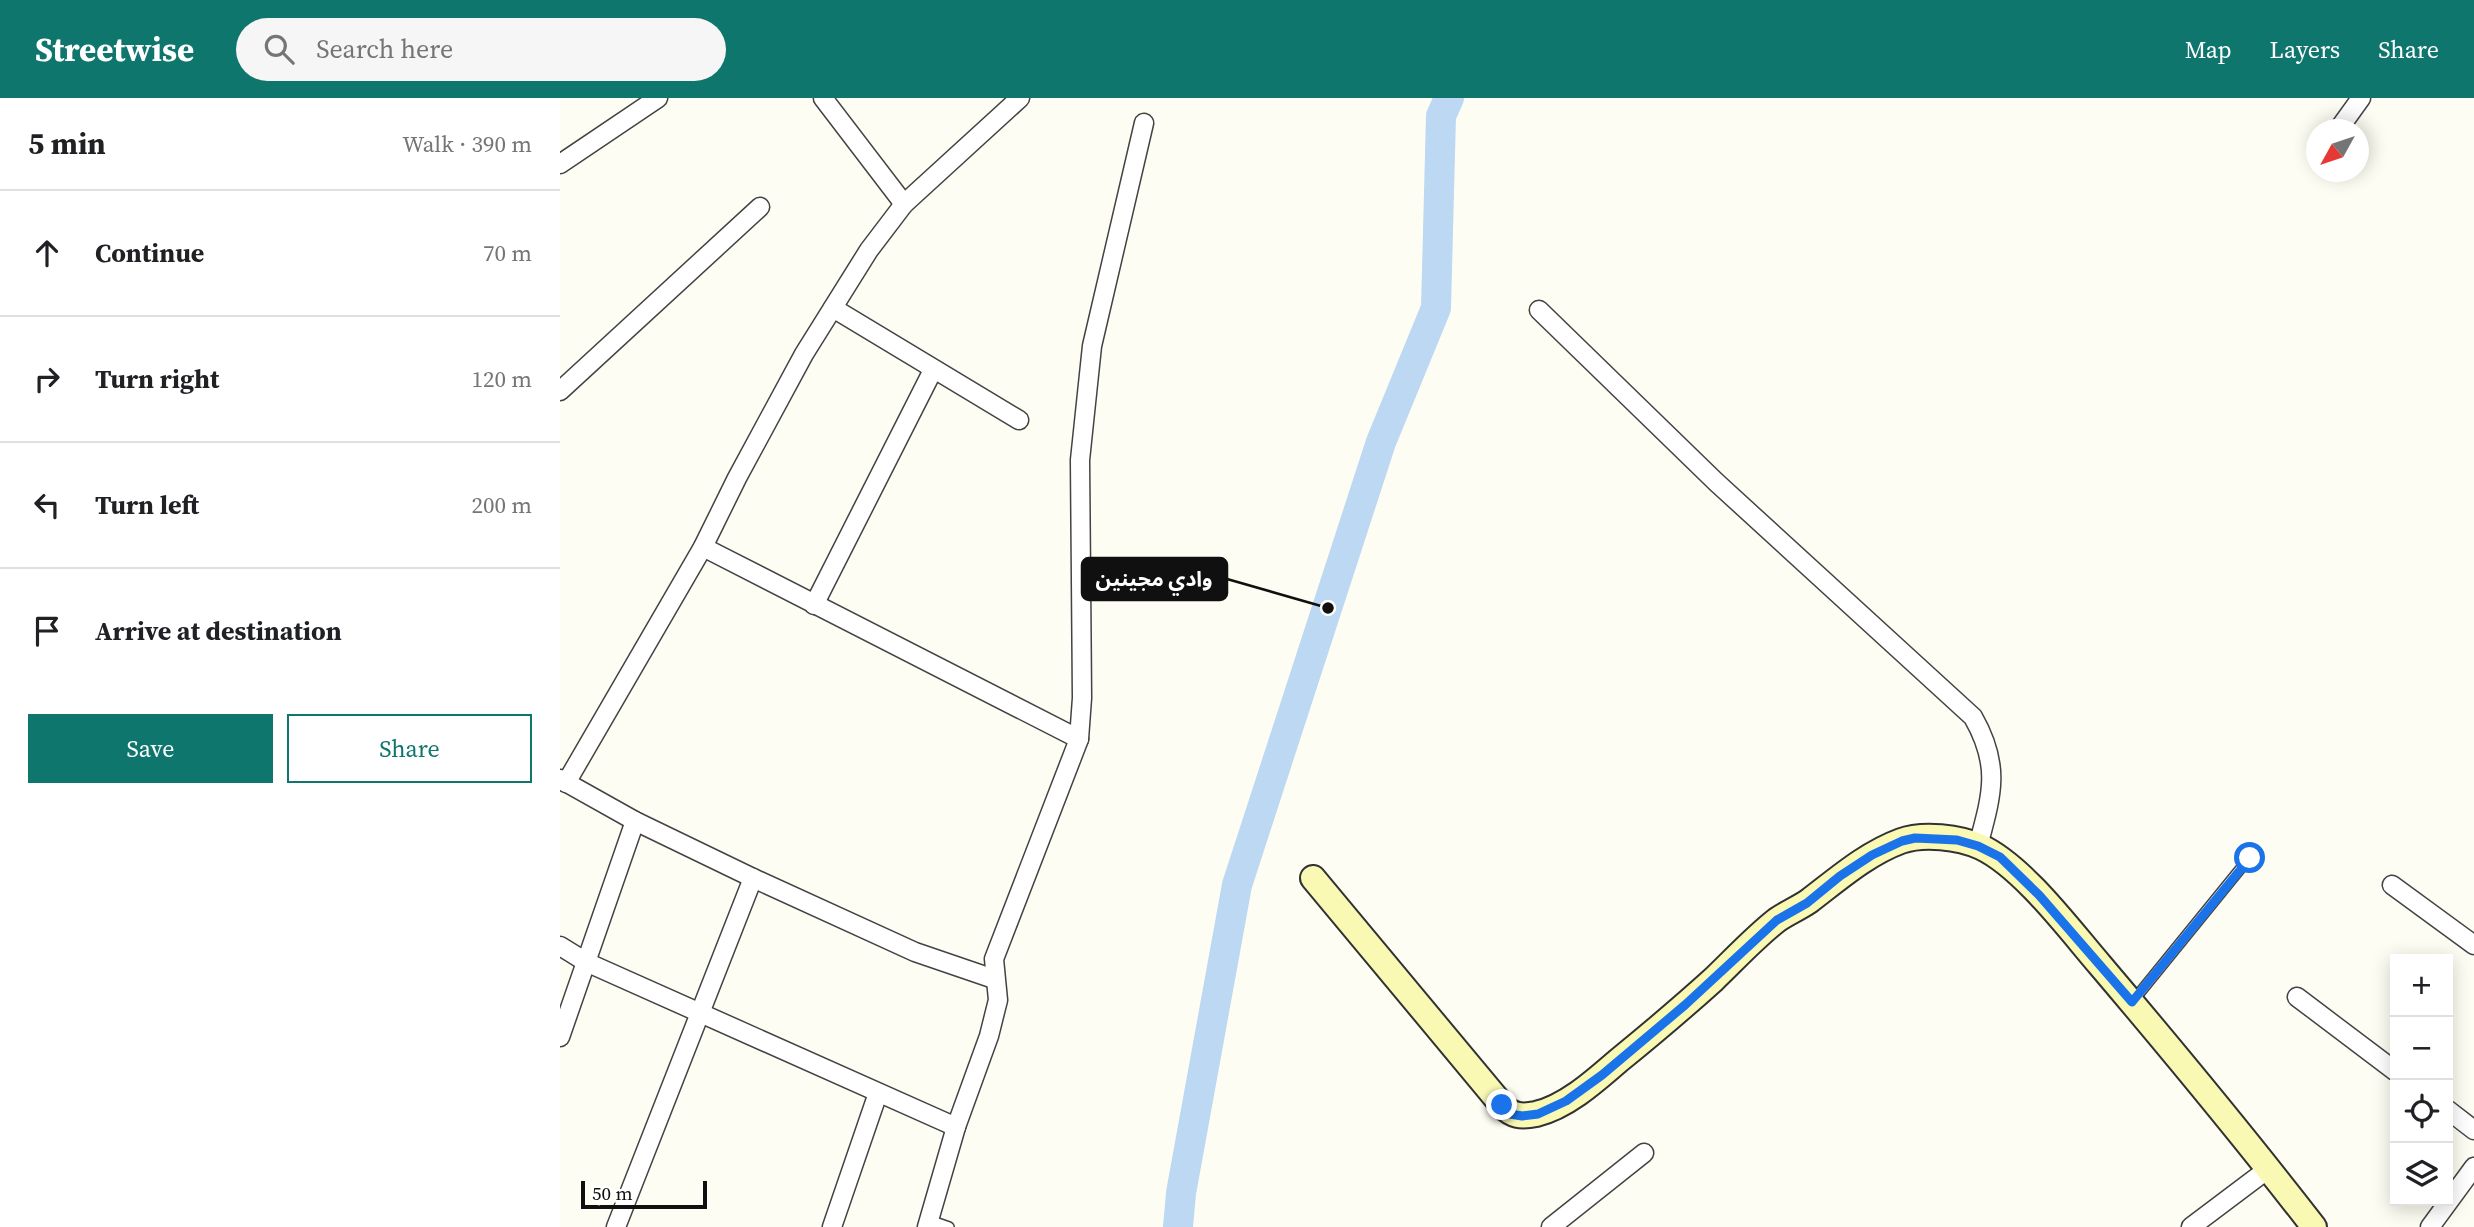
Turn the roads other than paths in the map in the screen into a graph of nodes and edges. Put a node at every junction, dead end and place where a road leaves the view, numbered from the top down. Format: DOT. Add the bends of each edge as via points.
graph roads {
  1 [pos="658,98"];
  2 [pos="823,98"];
  3 [pos="1020,98"];
  4 [pos="2361,98"];
  5 [pos="2345,119"];
  6 [pos="1144,123"];
  7 [pos="560,164"];
  8 [pos="904,204"];
  9 [pos="760,207"];
  10 [pos="833,308"];
  11 [pos="1539,310"];
  12 [pos="933,370"];
  13 [pos="560,391"];
  14 [pos="1019,420"];
  15 [pos="703,547"];
  16 [pos="814,605"];
  17 [pos="1079,739"];
  18 [pos="563,781"];
  19 [pos="635,821"];
  20 [pos="1978,846"];
  21 [pos="2250,858"];
  22 [pos="753,878"];
  23 [pos="1313,878"];
  24 [pos="2392,885"];
  25 [pos="560,946"];
  26 [pos="2474,946"];
  27 [pos="586,962"];
  28 [pos="994,979"];
  29 [pos="2297,997"];
  30 [pos="2132,1002"];
  31 [pos="701,1012"];
  32 [pos="560,1037"];
  33 [pos="2390,1067"];
  34 [pos="878,1093"];
  35 [pos="2453,1114"];
  36 [pos="956,1126"];
  37 [pos="2474,1130"];
  38 [pos="1644,1153"];
  39 [pos="2268,1169"];
  40 [pos="2471,1178"];
  41 [pos="928,1224"];
  42 [pos="616,1227"];
  43 [pos="831,1227"];
  44 [pos="949,1227"];
  45 [pos="1551,1227"];
  46 [pos="2191,1227"];
  47 [pos="2314,1227"];
  48 [pos="2430,1227"];
  1 -- 7 [label="street"];
  2 -- 8 [label="street"];
  3 -- 8 [label="street"];
  4 -- 5 [label="street"];
  6 -- 17 [label="street" via="1092,346 1080,460"];
  8 -- 10 [label="street"];
  9 -- 13 [label="street"];
  10 -- 12 [label="street"];
  10 -- 15 [label="street"];
  11 -- 20 [label="street" via="1716,482 1973,717 1984,736 1993,772"];
  12 -- 14 [label="street"];
  12 -- 16 [label="street"];
  15 -- 16 [label="street"];
  15 -- 18 [label="street"];
  16 -- 17 [label="street"];
  17 -- 28 [label="street" via="994,959"];
  18 -- 19 [label="street"];
  19 -- 22 [label="street"];
  19 -- 27 [label="street"];
  20 -- 23 [label="street" via="1915,838 1872,855 1777,920 1602,1075 1553,1108 1522,1116 1510,1114 1502,1105"];
  20 -- 30 [label="street" via="2018,873"];
  21 -- 30 [label="lane"];
  22 -- 28 [label="street" via="915,952"];
  22 -- 31 [label="street"];
  24 -- 26 [label="street"];
  25 -- 27 [label="street"];
  27 -- 31 [label="street"];
  27 -- 32 [label="street"];
  28 -- 36 [label="street" via="998,1000 989,1036"];
  29 -- 33 [label="street"];
  30 -- 39 [label="street"];
  31 -- 34 [label="street"];
  31 -- 42 [label="street"];
  34 -- 36 [label="street"];
  34 -- 43 [label="street"];
  35 -- 37 [label="street"];
  36 -- 41 [label="street"];
  38 -- 45 [label="street"];
  39 -- 46 [label="street"];
  39 -- 47 [label="street"];
  40 -- 48 [label="street"];
  41 -- 44 [label="lane"];
}
